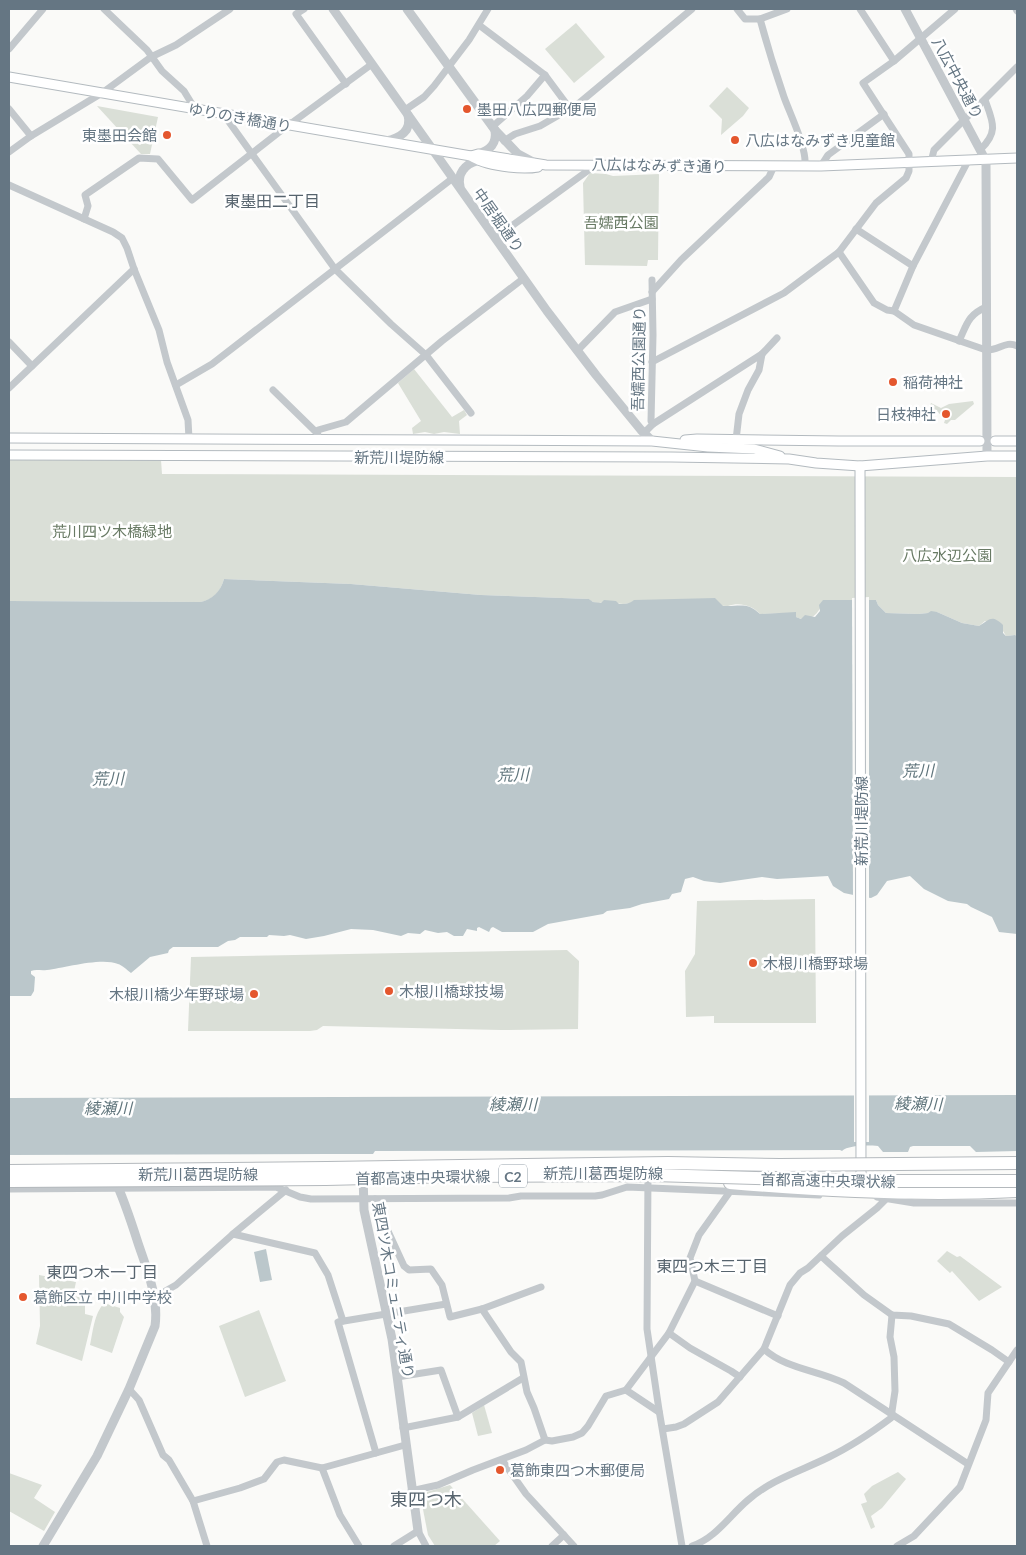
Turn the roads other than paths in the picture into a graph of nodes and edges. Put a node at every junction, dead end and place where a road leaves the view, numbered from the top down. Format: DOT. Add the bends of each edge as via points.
graph roads {
  1 [pos="43,9"];
  2 [pos="104,9"];
  3 [pos="230,9"];
  4 [pos="304,9"];
  5 [pos="333,9"];
  6 [pos="407,9"];
  7 [pos="488,9"];
  8 [pos="692,9"];
  9 [pos="737,9"];
  10 [pos="787,9"];
  11 [pos="860,9"];
  12 [pos="905,9"];
  13 [pos="955,9"];
  14 [pos="760,19"];
  15 [pos="479,24"];
  16 [pos="921,39"];
  17 [pos="9,49"];
  18 [pos="152,57"];
  19 [pos="894,61"];
  20 [pos="372,64"];
  21 [pos="449,66"];
  22 [pos="1017,67"];
  23 [pos="545,74"];
  24 [pos="9,77"];
  25 [pos="346,84"];
  26 [pos="102,93"];
  27 [pos="985,100"];
  28 [pos="9,109"];
  29 [pos="195,109"];
  30 [pos="570,110"];
  31 [pos="406,112"];
  32 [pos="884,114"];
  33 [pos="224,115"];
  34 [pos="965,120"];
  35 [pos="288,126"];
  36 [pos="493,129"];
  37 [pos="31,136"];
  38 [pos="504,141"];
  39 [pos="386,142"];
  40 [pos="434,150"];
  41 [pos="980,150"];
  42 [pos="9,152"];
  43 [pos="252,153"];
  44 [pos="475,157"];
  45 [pos="1017,158"];
  46 [pos="968,161"];
  47 [pos="986,161"];
  48 [pos="910,162"];
  49 [pos="931,162"];
  50 [pos="597,164"];
  51 [pos="546,165"];
  52 [pos="774,166"];
  53 [pos="805,166"];
  54 [pos="821,166"];
  55 [pos="453,178"];
  56 [pos="9,185"];
  57 [pos="461,189"];
  58 [pos="84,219"];
  59 [pos="856,229"];
  60 [pos="495,238"];
  61 [pos="839,252"];
  62 [pos="913,266"];
  63 [pos="134,269"];
  64 [pos="335,269"];
  65 [pos="524,278"];
  66 [pos="652,280"];
  67 [pos="652,295"];
  68 [pos="986,307"];
  69 [pos="894,311"];
  70 [pos="777,338"];
  71 [pos="959,341"];
  72 [pos="9,342"];
  73 [pos="1017,346"];
  74 [pos="986,350"];
  75 [pos="577,351"];
  76 [pos="762,354"];
  77 [pos="426,355"];
  78 [pos="652,362"];
  79 [pos="32,366"];
  80 [pos="176,385"];
  81 [pos="9,388"];
  82 [pos="273,390"];
  83 [pos="471,413"];
  84 [pos="653,424"];
  85 [pos="644,433"];
  86 [pos="317,436"];
  87 [pos="9,438"];
  88 [pos="189,439"];
  89 [pos="736,440"];
  90 [pos="652,441"];
  91 [pos="980,441"];
  92 [pos="995,441"];
  93 [pos="1017,441"];
  94 [pos="670,443"];
  95 [pos="9,455"];
  96 [pos="987,456"];
  97 [pos="1017,456"];
  98 [pos="788,459"];
  99 [pos="860,466"];
  100 [pos="1017,1163"];
  101 [pos="780,1165"];
  102 [pos="9,1170"];
  103 [pos="1017,1170"];
  104 [pos="363,1173"];
  105 [pos="290,1174"];
  106 [pos="650,1174"];
  107 [pos="113,1175"];
  108 [pos="9,1176"];
  109 [pos="861,1176"];
  110 [pos="1017,1180"];
  111 [pos="9,1181"];
  112 [pos="119,1188"];
  113 [pos="648,1188"];
  114 [pos="9,1189"];
  115 [pos="1017,1191"];
  116 [pos="289,1192"];
  117 [pos="730,1193"];
  118 [pos="886,1198"];
  119 [pos="363,1199"];
  120 [pos="375,1199"];
  121 [pos="1017,1203"];
  122 [pos="233,1234"];
  123 [pos="821,1256"];
  124 [pos="695,1281"];
  125 [pos="541,1288"];
  126 [pos="155,1297"];
  127 [pos="446,1304"];
  128 [pos="482,1309"];
  129 [pos="386,1314"];
  130 [pos="892,1315"];
  131 [pos="778,1316"];
  132 [pos="343,1321"];
  133 [pos="669,1333"];
  134 [pos="764,1349"];
  135 [pos="1017,1350"];
  136 [pos="651,1357"];
  137 [pos="1009,1362"];
  138 [pos="397,1377"];
  139 [pos="740,1377"];
  140 [pos="523,1378"];
  141 [pos="129,1389"];
  142 [pos="626,1390"];
  143 [pos="659,1412"];
  144 [pos="891,1415"];
  145 [pos="458,1417"];
  146 [pos="403,1428"];
  147 [pos="663,1429"];
  148 [pos="545,1440"];
  149 [pos="405,1445"];
  150 [pos="376,1453"];
  151 [pos="502,1460"];
  152 [pos="968,1464"];
  153 [pos="322,1468"];
  154 [pos="411,1491"];
  155 [pos="193,1501"];
  156 [pos="418,1531"];
  157 [pos="564,1535"];
  158 [pos="43,1546"];
  159 [pos="206,1546"];
  160 [pos="359,1546"];
  161 [pos="394,1546"];
  162 [pos="426,1546"];
  163 [pos="552,1546"];
  164 [pos="574,1546"];
  165 [pos="682,1546"];
  166 [pos="692,1546"];
  167 [pos="897,1546"];
  1 -- 17 [label="street"];
  2 -- 18 [label="street"];
  3 -- 18 [label="street"];
  4 -- 25 [label="street" via="296,14"];
  5 -- 20 [label="street, 中居堀通り"];
  6 -- 21 [label="street, 八広はなみずき通り"];
  7 -- 15 [label="street"];
  8 -- 30 [label="street"];
  9 -- 14 [label="street" via="745,20"];
  10 -- 14 [label="street"];
  11 -- 19 [label="street"];
  12 -- 16 [label="street, 八広中央通り"];
  13 -- 16 [label="street"];
  14 -- 53 [label="street" via="779,83 795,122 806,159"];
  15 -- 21 [label="street"];
  15 -- 23 [label="street"];
  16 -- 19 [label="street"];
  16 -- 34 [label="street, 八広中央通り"];
  18 -- 26 [label="street"];
  18 -- 29 [label="street" via="184,91"];
  19 -- 32 [label="street" via="863,83"];
  20 -- 25 [label="street"];
  20 -- 31 [label="street, 中居堀通り"];
  21 -- 31 [label="street" via="424,97"];
  21 -- 36 [label="street, 八広はなみずき通り"];
  22 -- 27 [label="street"];
  23 -- 30 [label="street"];
  23 -- 36 [label="street"];
  24 -- 26 [label="main road, ゆりのき橋通り"];
  25 -- 35 [label="street"];
  26 -- 29 [label="main road, ゆりのき橋通り"];
  26 -- 37 [label="street"];
  27 -- 34 [label="street"];
  27 -- 41 [label="street" via="993,130"];
  28 -- 37 [label="street"];
  29 -- 33 [label="main road, ゆりのき橋通り"];
  30 -- 38 [label="street"];
  31 -- 39 [label="street" via="409,125 403,135"];
  31 -- 40 [label="street, 中居堀通り"];
  32 -- 48 [label="street" via="909,154"];
  32 -- 54 [label="street" via="828,155"];
  33 -- 35 [label="main road, ゆりのき橋通り"];
  33 -- 43 [label="street"];
  34 -- 41 [label="street, 八広中央通り"];
  34 -- 49 [label="street" via="934,150"];
  35 -- 39 [label="main road, ゆりのき橋通り"];
  35 -- 43 [label="street"];
  36 -- 38 [label="street, 八広はなみずき通り"];
  36 -- 44 [label="street" via="496,138 492,147"];
  37 -- 42 [label="street"];
  38 -- 51 [label="street, 八広はなみずき通り" via="525,158"];
  39 -- 40 [label="main road, ゆりのき橋通り"];
  40 -- 44 [label="main road, ゆりのき橋通り"];
  40 -- 55 [label="street, 中居堀通り"];
  41 -- 47 [label="street, 八広中央通り"];
  43 -- 58 [label="street" via="192,200 158,159 139,158 85,195 88,206"];
  43 -- 64 [label="street"];
  44 -- 51 [label="main road, ゆりのき橋通り"];
  44 -- 57 [label="street" via="460,174"];
  45 -- 47 [label="main road"];
  46 -- 47 [label="main road, 八広はなみずき通り"];
  46 -- 49 [label="main road, 八広はなみずき通り"];
  46 -- 62 [label="street"];
  47 -- 68 [label="street"];
  48 -- 49 [label="main road, 八広はなみずき通り"];
  48 -- 54 [label="main road, 八広はなみずき通り"];
  48 -- 59 [label="street" via="906,178 876,203"];
  50 -- 51 [label="main road, 八広はなみずき通り"];
  50 -- 52 [label="main road, 八広はなみずき通り"];
  50 -- 60 [label="street"];
  52 -- 53 [label="main road, 八広はなみずき通り"];
  52 -- 67 [label="street" via="769,177 681,260"];
  53 -- 54 [label="main road, 八広はなみずき通り"];
  55 -- 57 [label="street, 中居堀通り"];
  55 -- 64 [label="street"];
  56 -- 58 [label="street"];
  57 -- 60 [label="street, 中居堀通り"];
  58 -- 63 [label="street" via="122,238"];
  59 -- 61 [label="street"];
  59 -- 62 [label="street"];
  60 -- 65 [label="street, 中居堀通り"];
  61 -- 69 [label="street" via="874,303"];
  61 -- 78 [label="street" via="784,293"];
  62 -- 69 [label="street"];
  63 -- 79 [label="street"];
  63 -- 80 [label="street" via="159,330"];
  64 -- 77 [label="street"];
  64 -- 80 [label="street" via="212,364"];
  65 -- 75 [label="street, 中居堀通り"];
  65 -- 77 [label="street"];
  66 -- 67 [label="street, 吾嬬西公園通り"];
  67 -- 75 [label="street" via="615,312"];
  67 -- 78 [label="street, 吾嬬西公園通り"];
  68 -- 71 [label="street" via="971,317"];
  68 -- 74 [label="street"];
  69 -- 71 [label="street" via="914,325"];
  70 -- 76 [label="street"];
  71 -- 74 [label="street"];
  72 -- 79 [label="street"];
  73 -- 74 [label="street" via="1008,344"];
  74 -- 96 [label="street"];
  75 -- 85 [label="street, 中居堀通り"];
  76 -- 84 [label="street"];
  76 -- 89 [label="street" via="759,370 739,414"];
  77 -- 83 [label="street"];
  77 -- 86 [label="street" via="346,422 318,430"];
  78 -- 84 [label="street, 吾嬬西公園通り"];
  79 -- 81 [label="street"];
  80 -- 88 [label="street" via="188,420"];
  82 -- 86 [label="street"];
  84 -- 85 [label="street, 吾嬬西公園通り"];
  85 -- 90 [label="street, 中居堀通り"];
  86 -- 88 [label="main road, 新荒川堤防線"];
  86 -- 90 [label="main road, 新荒川堤防線"];
  87 -- 88 [label="main road, 新荒川堤防線"];
  89 -- 91 [label="main road, 新荒川堤防線"];
  89 -- 94 [label="main road, 新荒川堤防線" via="697,439"];
  90 -- 94 [label="main road, 新荒川堤防線"];
  92 -- 93 [label="main road"];
  94 -- 98 [label="main road, 新荒川堤防線" via="754,449"];
  95 -- 98 [label="main road, 新荒川堤防線"];
  96 -- 97 [label="main road, 新荒川堤防線"];
  96 -- 99 [label="main road, 新荒川堤防線"];
  98 -- 99 [label="main road, 新荒川堤防線"];
  99 -- 109 [label="main road, 新荒川堤防線"];
  100 -- 101 [label="highway, 首都高速中央環状線 / C2, bridge"];
  101 -- 102 [label="highway, 首都高速中央環状線 / C2, bridge" via="668,1163"];
  101 -- 103 [label="highway, bridge"];
  104 -- 105 [label="main road, 新荒川葛西堤防線"];
  104 -- 106 [label="main road, 新荒川葛西堤防線"];
  104 -- 119 [label="street, 東四ツ木コミュニティ通り"];
  105 -- 107 [label="main road, 新荒川葛西堤防線"];
  105 -- 116 [label="street"];
  106 -- 109 [label="main road, 新荒川葛西堤防線, bridge"];
  106 -- 110 [label="highway, 首都高速中央環状線 / C2, bridge" via="835,1180"];
  106 -- 111 [label="highway, 首都高速中央環状線 / C2, bridge"];
  106 -- 113 [label="street"];
  106 -- 115 [label="highway, bridge" via="783,1188 963,1194"];
  107 -- 108 [label="main road, 新荒川葛西堤防線"];
  107 -- 112 [label="street"];
  109 -- 110 [label="main road, 新荒川葛西堤防線, bridge"];
  112 -- 114 [label="street"];
  112 -- 116 [label="street" via="276,1187"];
  112 -- 126 [label="street"];
  113 -- 117 [label="street"];
  113 -- 120 [label="street" via="627,1187 602,1196"];
  113 -- 136 [label="street" via="648,1329"];
  116 -- 119 [label="street" via="311,1199"];
  116 -- 122 [label="street"];
  117 -- 118 [label="street"];
  117 -- 124 [label="street" via="699,1236 690,1258"];
  118 -- 121 [label="street" via="914,1203"];
  118 -- 123 [label="street"];
  119 -- 120 [label="street"];
  119 -- 129 [label="street, 東四ツ木コミュニティ通り"];
  120 -- 127 [label="street" via="404,1266 409,1270 431,1269 442,1285"];
  122 -- 126 [label="street" via="176,1285"];
  122 -- 132 [label="street" via="315,1253 328,1275"];
  123 -- 130 [label="street" via="864,1295"];
  123 -- 131 [label="street" via="790,1285"];
  124 -- 131 [label="street"];
  124 -- 133 [label="street"];
  125 -- 128 [label="street"];
  126 -- 141 [label="street" via="155,1326"];
  127 -- 128 [label="street" via="450,1317"];
  127 -- 129 [label="street"];
  128 -- 140 [label="street" via="521,1362"];
  129 -- 132 [label="street"];
  129 -- 138 [label="street, 東四ツ木コミュニティ通り"];
  130 -- 137 [label="street" via="949,1324"];
  130 -- 144 [label="street" via="890,1337 895,1390"];
  131 -- 134 [label="street"];
  132 -- 150 [label="street" via="338,1322"];
  133 -- 136 [label="street"];
  133 -- 139 [label="street"];
  134 -- 139 [label="street"];
  134 -- 144 [label="street" via="774,1359 844,1383"];
  135 -- 137 [label="street"];
  136 -- 142 [label="street"];
  136 -- 143 [label="street"];
  137 -- 152 [label="street" via="988,1393 986,1420"];
  138 -- 145 [label="street" via="441,1370"];
  138 -- 146 [label="street, 東四ツ木コミュニティ通り"];
  139 -- 147 [label="street" via="718,1402 684,1424"];
  140 -- 145 [label="street"];
  140 -- 148 [label="street"];
  141 -- 155 [label="street" via="139,1400 163,1456 169,1460"];
  141 -- 158 [label="street" via="93,1463"];
  142 -- 143 [label="street"];
  142 -- 148 [label="street" via="606,1396 582,1433 559,1440"];
  143 -- 147 [label="street"];
  144 -- 152 [label="street"];
  144 -- 166 [label="street" via="862,1440 774,1480 714,1533"];
  145 -- 146 [label="street"];
  146 -- 149 [label="street, 東四ツ木コミュニティ通り"];
  147 -- 165 [label="street"];
  148 -- 151 [label="street"];
  149 -- 150 [label="street"];
  149 -- 154 [label="street, 東四ツ木コミュニティ通り"];
  150 -- 153 [label="street"];
  151 -- 154 [label="street" via="438,1485"];
  151 -- 157 [label="street" via="526,1494"];
  152 -- 167 [label="street" via="960,1487 914,1536"];
  153 -- 155 [label="street" via="284,1460 277,1462 264,1479"];
  153 -- 160 [label="street" via="340,1516"];
  154 -- 156 [label="street, 東四ツ木コミュニティ通り"];
  155 -- 159 [label="street"];
  156 -- 161 [label="street"];
  156 -- 162 [label="street"];
  157 -- 163 [label="street"];
  157 -- 164 [label="street"];
}
